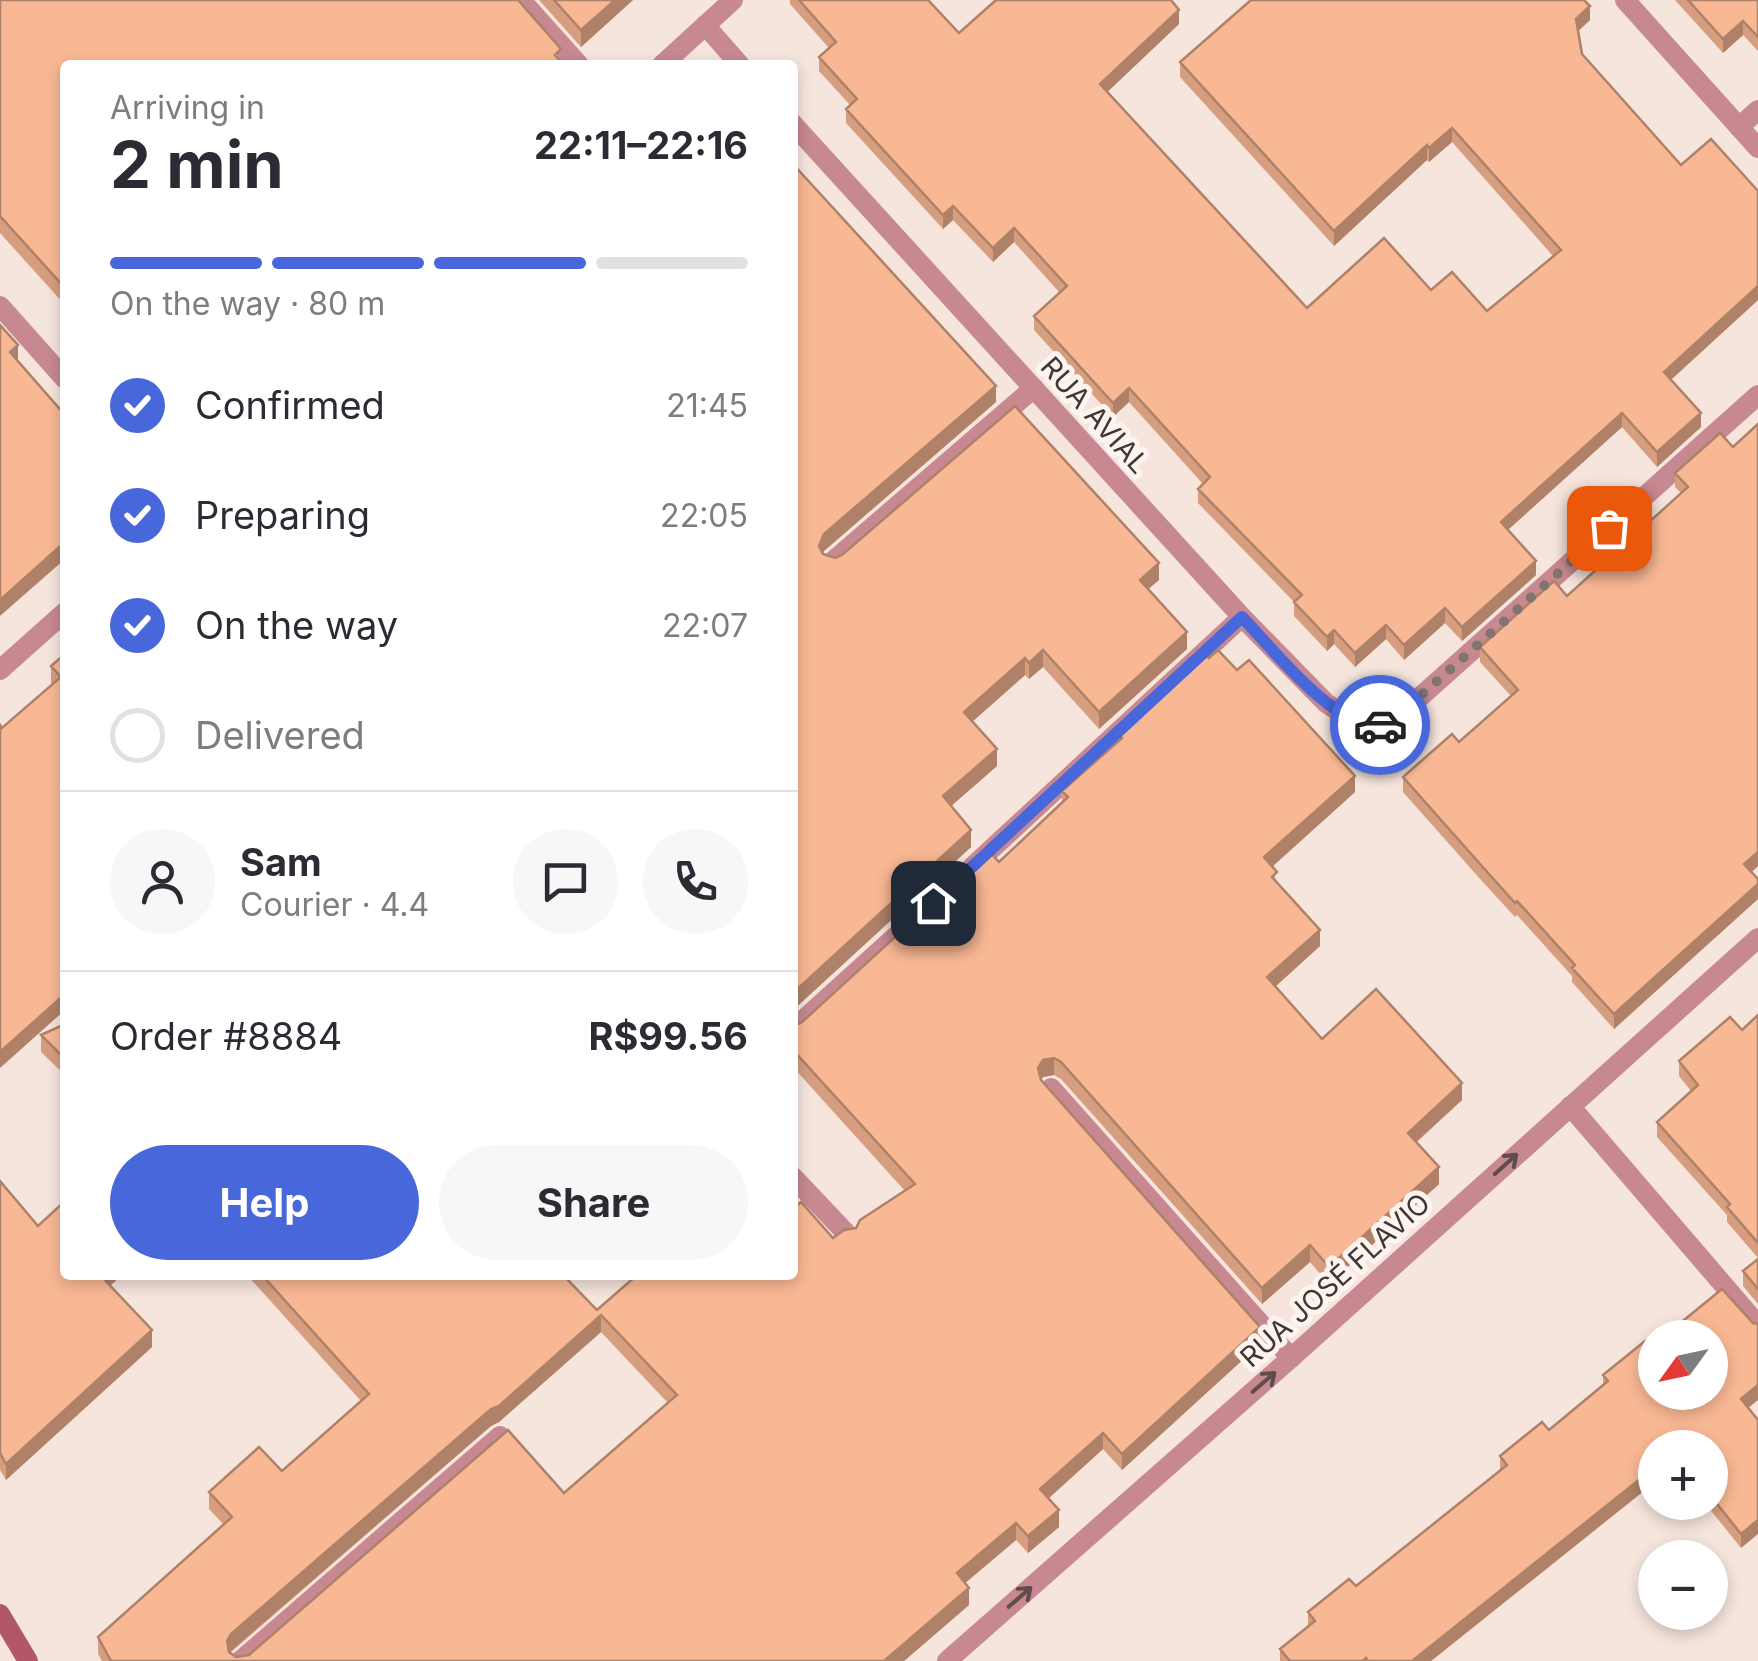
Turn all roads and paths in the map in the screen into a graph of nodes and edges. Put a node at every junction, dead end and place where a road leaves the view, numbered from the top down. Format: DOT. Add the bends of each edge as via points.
graph roads {
  1 [pos="521,0"];
  2 [pos="733,0"];
  3 [pos="1625,0"];
  4 [pos="705,25"];
  5 [pos="575,60"];
  6 [pos="667,60"];
  7 [pos="736,60"];
  8 [pos="1758,110"];
  9 [pos="1739,127"];
  10 [pos="798,130"];
  11 [pos="1758,148"];
  12 [pos="0,306"];
  13 [pos="60,372"];
  14 [pos="1034,388"];
  15 [pos="1758,395"];
  16 [pos="833,561"];
  17 [pos="60,616"];
  18 [pos="1242,617"];
  19 [pos="0,670"];
  20 [pos="1758,938"];
  21 [pos="798,1024"];
  22 [pos="1051,1088"];
  23 [pos="1570,1106"];
  24 [pos="798,1182"];
  25 [pos="847,1234"];
  26 [pos="1758,1325"];
  27 [pos="1291,1358"];
  28 [pos="500,1436"];
  29 [pos="0,1614"];
  30 [pos="28,1661"];
  31 [pos="240,1661"];
  32 [pos="947,1661"];
  1 -- 5 [label="street"];
  2 -- 4 [label="street"];
  3 -- 9 [label="street"];
  4 -- 6 [label="street"];
  4 -- 7 [label="street"];
  8 -- 9 [label="street"];
  9 -- 11 [label="street"];
  10 -- 14 [label="street, RUA AVIAL"];
  12 -- 13 [label="street"];
  14 -- 16 [label="street"];
  14 -- 18 [label="street, RUA AVIAL"];
  15 -- 18 [label="street, RUA AVIAL" via="1384,724 1371,727 1326,704"];
  17 -- 19 [label="street"];
  18 -- 21 [label="street"];
  20 -- 23 [label="street, RUA JOSÉ FLAVIO"];
  22 -- 27 [label="street"];
  23 -- 26 [label="street"];
  27 -- 23 [label="street, RUA JOSÉ FLAVIO, one-way"];
  24 -- 25 [label="street"];
  32 -- 27 [label="street, RUA JOSÉ FLAVIO, one-way"];
  28 -- 31 [label="street"];
  29 -- 30 [label="main road"];
}
